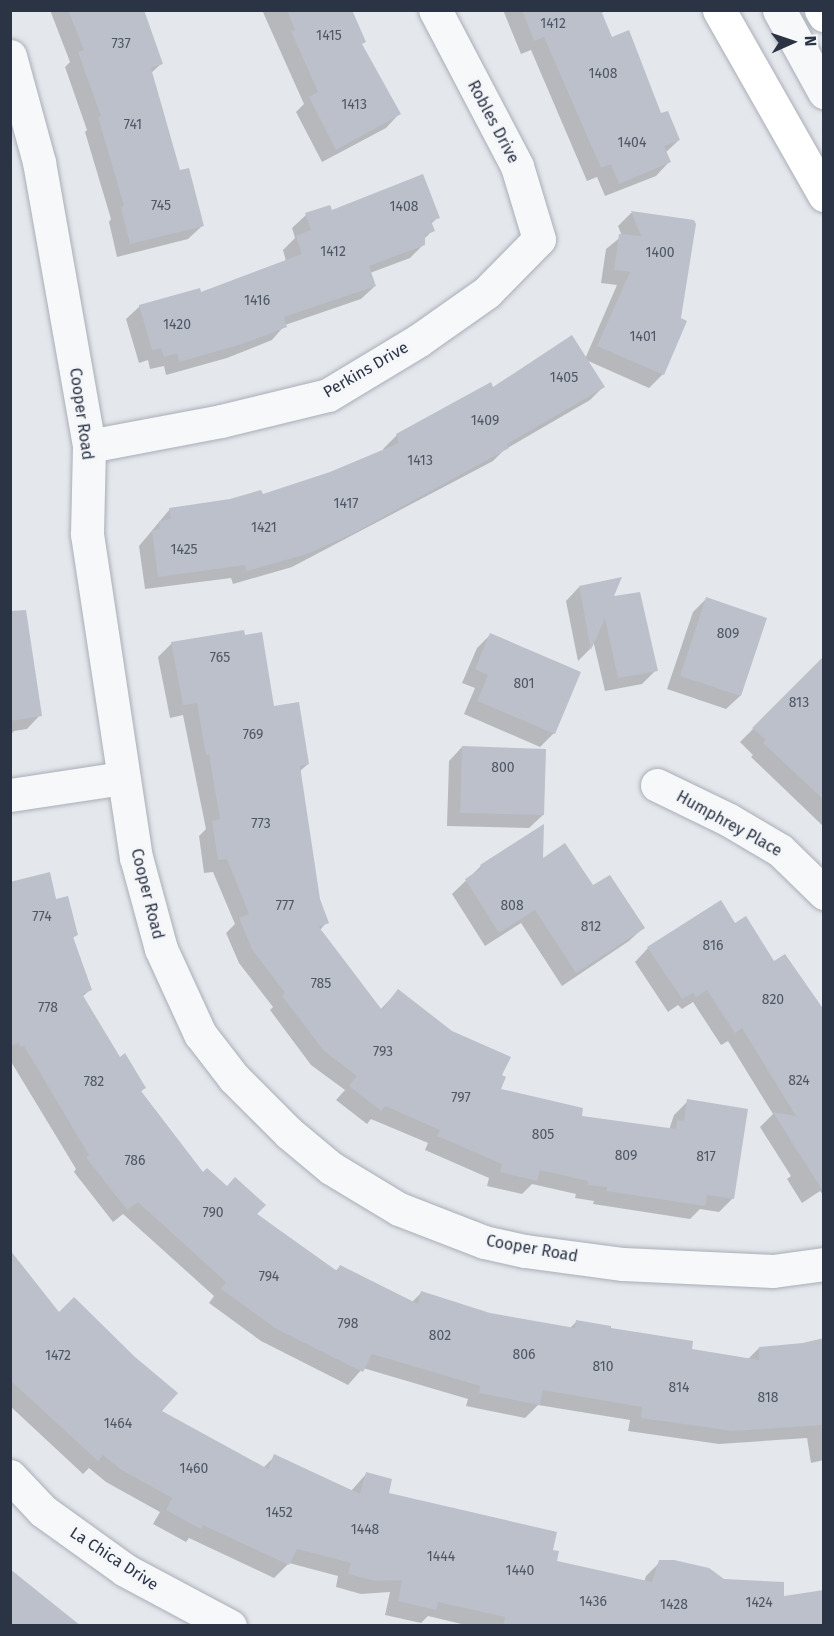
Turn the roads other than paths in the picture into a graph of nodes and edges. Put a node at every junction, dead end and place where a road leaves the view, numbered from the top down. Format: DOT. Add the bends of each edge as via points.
graph roads {
  1 [pos="435,10"];
  2 [pos="719,10"];
  3 [pos="779,10"];
  4 [pos="821,10"];
  5 [pos="824,15"];
  6 [pos="10,56"];
  7 [pos="824,92"];
  8 [pos="824,195"];
  9 [pos="539,239"];
  10 [pos="89,446"];
  11 [pos="122,778"];
  12 [pos="657,785"];
  13 [pos="10,795"];
  14 [pos="824,893"];
  15 [pos="824,1264"];
  16 [pos="10,1476"];
  17 [pos="230,1626"];
  1 -- 9 [label="street, Robles Drive" via="517,166"];
  2 -- 8 [label="main road"];
  3 -- 7 [label="street"];
  4 -- 5 [label="main road"];
  6 -- 10 [label="street, Cooper Road" via="39,162"];
  9 -- 10 [label="street, Perkins Drive" via="487,292 419,340 328,395 221,421"];
  10 -- 11 [label="street, Cooper Road" via="87,534"];
  11 -- 13 [label="street"];
  11 -- 15 [label="street, Cooper Road" via="136,857 161,949 200,1034 234,1078 331,1168 399,1209 484,1242 525,1251 623,1264 773,1271"];
  12 -- 14 [label="street, Humphrey Place" via="780,850"];
  16 -- 17 [label="street, La Chica Drive" via="43,1511 124,1570"];
}
